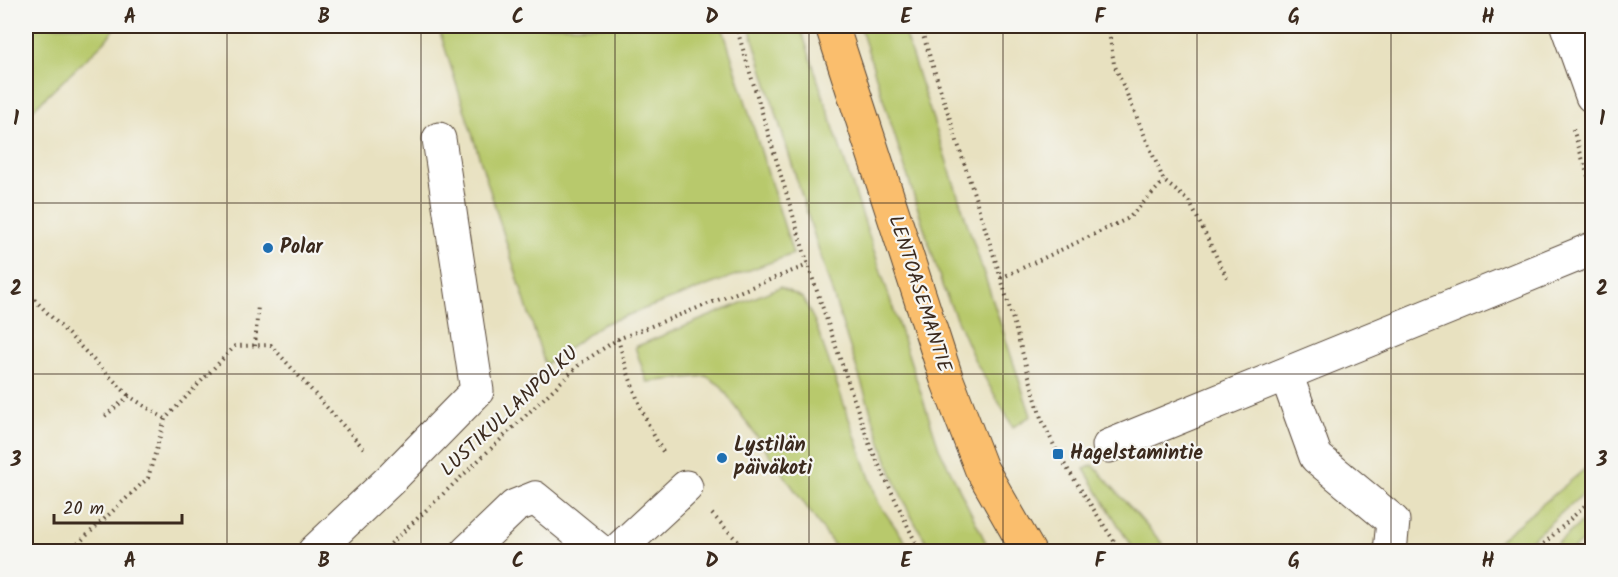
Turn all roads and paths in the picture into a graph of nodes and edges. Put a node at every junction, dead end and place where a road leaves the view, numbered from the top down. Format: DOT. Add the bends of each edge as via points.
graph roads {
  1 [pos="736,26"];
  2 [pos="832,26"];
  3 [pos="920,26"];
  4 [pos="1108,26"];
  5 [pos="1567,26"];
  6 [pos="1593,96"];
  7 [pos="439,139"];
  8 [pos="1164,181"];
  9 [pos="1593,249"];
  10 [pos="808,265"];
  11 [pos="1001,278"];
  12 [pos="1227,278"];
  13 [pos="26,291"];
  14 [pos="258,304"];
  15 [pos="255,345"];
  16 [pos="1286,374"];
  17 [pos="129,396"];
  18 [pos="105,416"];
  19 [pos="165,419"];
  20 [pos="1109,446"];
  21 [pos="391,479"];
  22 [pos="686,487"];
  23 [pos="1593,499"];
  24 [pos="427,510"];
  25 [pos="69,552"];
  26 [pos="314,552"];
  27 [pos="382,552"];
  28 [pos="467,552"];
  29 [pos="601,552"];
  30 [pos="616,552"];
  31 [pos="920,552"];
  32 [pos="1029,552"];
  33 [pos="1121,552"];
  34 [pos="1390,552"];
  35 [pos="1535,552"];
  1 -- 10 [label="path"];
  2 -- 32 [label="main road, LENTOASEMANTIE" via="946,380 981,468"];
  3 -- 11 [label="path"];
  4 -- 8 [label="path" via="1114,64"];
  5 -- 6 [label="street"];
  7 -- 21 [label="street" via="477,391"];
  8 -- 11 [label="path" via="1129,218"];
  8 -- 12 [label="path" via="1189,201"];
  9 -- 16 [label="street"];
  10 -- 24 [label="path, LUSTIKULLANPOLKU" via="618,339 581,363"];
  10 -- 31 [label="path" via="870,446"];
  11 -- 33 [label="path" via="1041,418 1058,454"];
  13 -- 17 [label="path"];
  14 -- 15 [label="path"];
  15 -- 19 [label="path" via="235,346"];
  15 -- 21 [label="path" via="271,345"];
  16 -- 20 [label="street"];
  16 -- 34 [label="street" via="1316,457 1393,521"];
  17 -- 18 [label="path"];
  17 -- 19 [label="path"];
  19 -- 25 [label="path" via="148,478"];
  21 -- 24 [label="path"];
  21 -- 26 [label="street"];
  22 -- 30 [label="street"];
  23 -- 35 [label="path"];
  24 -- 27 [label="path, LUSTIKULLANPOLKU"];
  28 -- 29 [label="street" via="515,506 535,498"];
}
